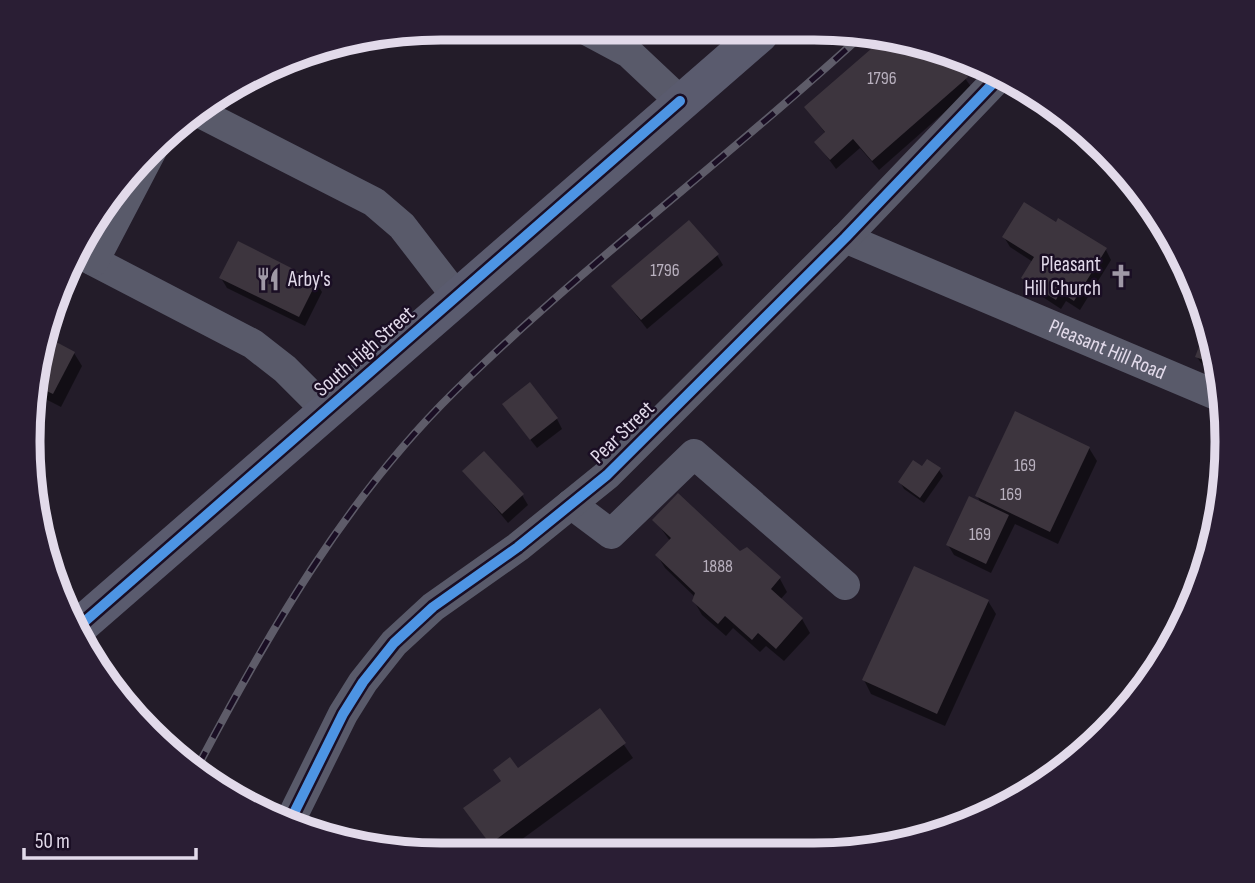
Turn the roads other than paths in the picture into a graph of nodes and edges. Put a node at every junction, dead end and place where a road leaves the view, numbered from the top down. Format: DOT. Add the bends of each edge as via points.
graph roads {
  1 [pos="605,40"];
  2 [pos="753,40"];
  3 [pos="993,83"];
  4 [pos="680,102"];
  5 [pos="207,116"];
  6 [pos="123,197"];
  7 [pos="845,238"];
  8 [pos="86,257"];
  9 [pos="456,296"];
  10 [pos="1211,393"];
  11 [pos="326,410"];
  12 [pos="571,504"];
  13 [pos="845,585"];
  14 [pos="84,622"];
  15 [pos="293,814"];
  1 -- 4 [label="street" via="629,53"];
  2 -- 4 [label="main road, South High Street"];
  3 -- 7 [label="street, Pear Street"];
  4 -- 9 [label="main road, South High Street"];
  5 -- 9 [label="street" via="374,202 402,226"];
  6 -- 8 [label="street"];
  7 -- 10 [label="street, Pleasant Hill Road"];
  7 -- 12 [label="street, Pear Street" via="607,475"];
  8 -- 11 [label="street" via="253,344"];
  9 -- 11 [label="main road, South High Street"];
  11 -- 14 [label="main road, South High Street"];
  12 -- 13 [label="street" via="611,534 694,454"];
  12 -- 15 [label="street, Pear Street" via="433,607 394,643 343,714"];
}
